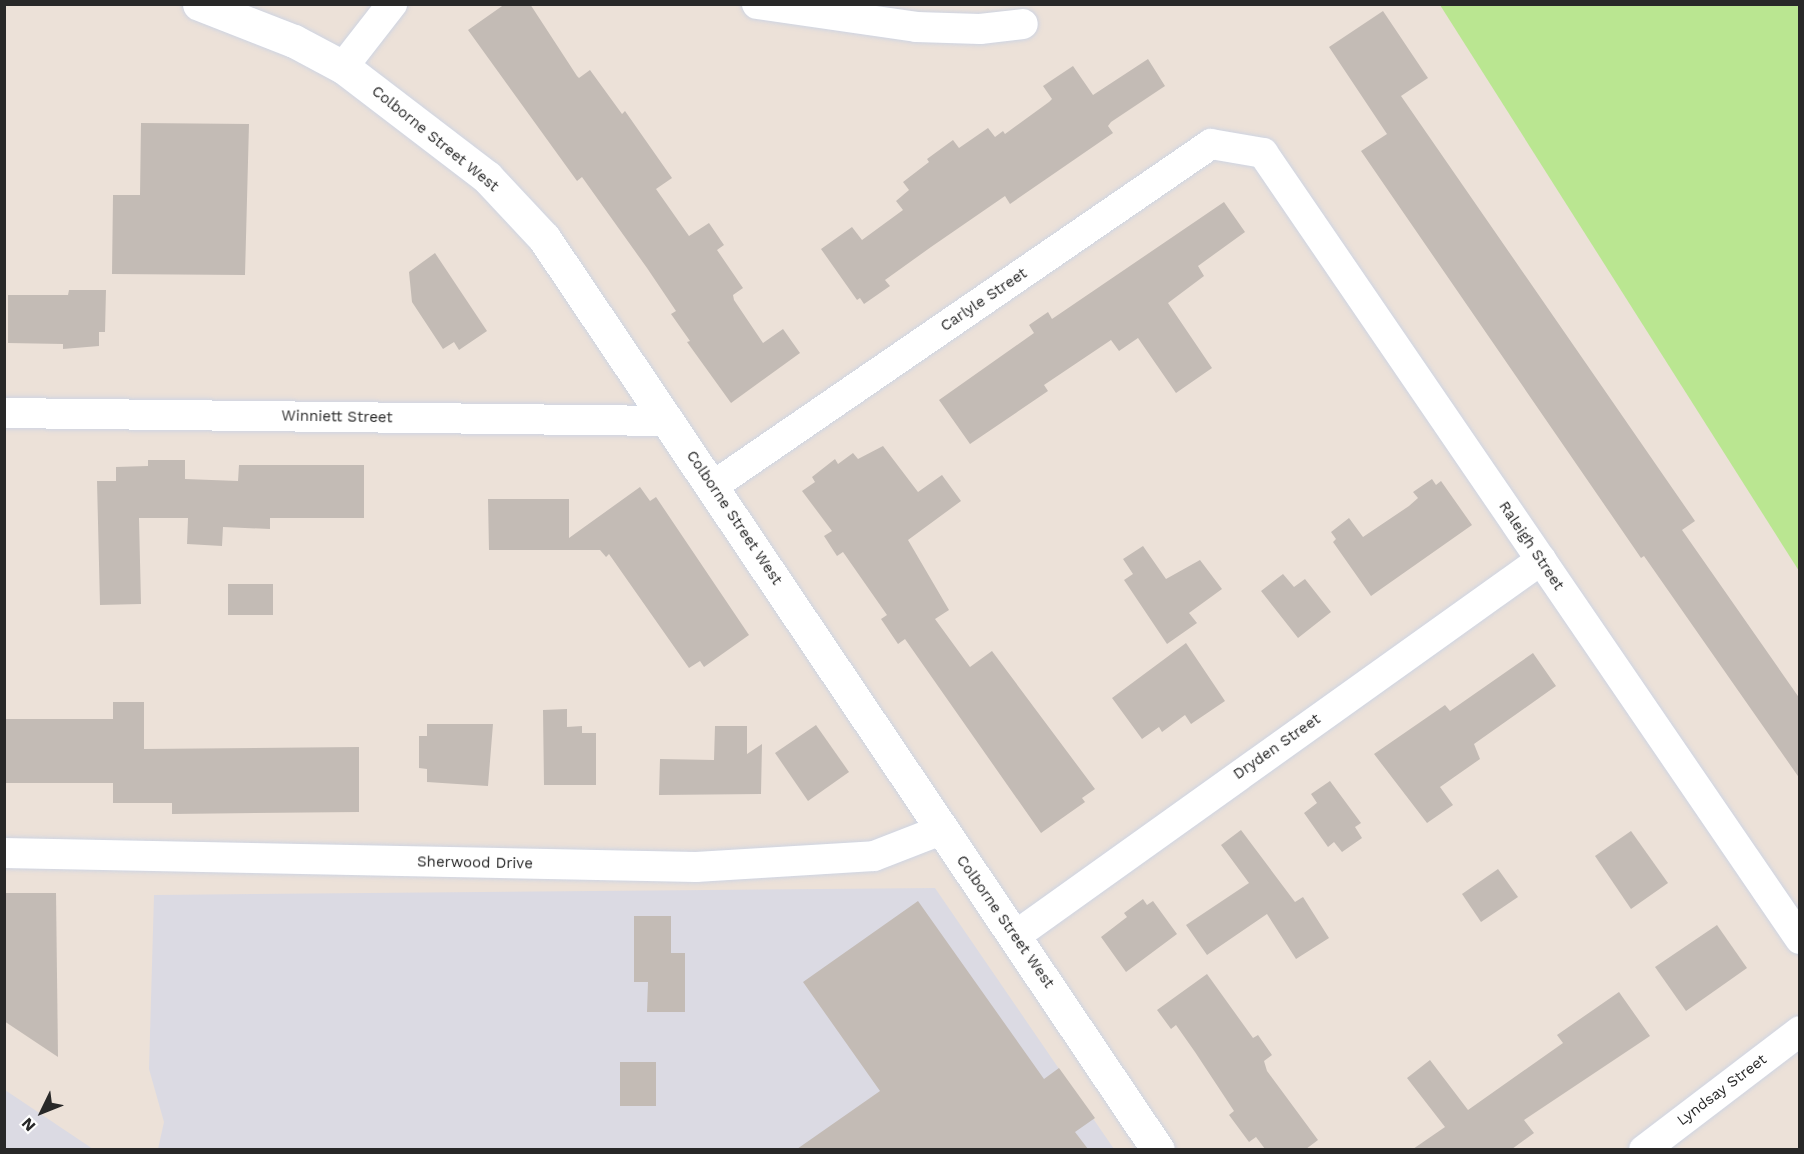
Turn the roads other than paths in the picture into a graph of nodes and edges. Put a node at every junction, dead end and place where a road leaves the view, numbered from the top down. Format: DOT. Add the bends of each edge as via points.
graph roads {
  1 [pos="200,4"];
  2 [pos="393,4"];
  3 [pos="757,4"];
  4 [pos="238,10"];
  5 [pos="1023,24"];
  6 [pos="343,67"];
  7 [pos="1263,153"];
  8 [pos="4,413"];
  9 [pos="669,421"];
  10 [pos="713,486"];
  11 [pos="1541,560"];
  12 [pos="941,830"];
  13 [pos="4,853"];
  14 [pos="1016,936"];
  15 [pos="1800,939"];
  16 [pos="1800,1031"];
  17 [pos="1158,1149"];
  18 [pos="1644,1149"];
  1 -- 4 [label="main road, Colborne Street West"];
  2 -- 6 [label="street"];
  3 -- 5 [label="street" via="916,27"];
  4 -- 6 [label="main road, Colborne Street West"];
  6 -- 9 [label="main road, Colborne Street West" via="488,177 544,238"];
  7 -- 10 [label="street, Carlyle Street" via="1211,144"];
  7 -- 11 [label="street, Raleigh Street"];
  8 -- 9 [label="street, Winniett Street"];
  9 -- 10 [label="main road, Colborne Street West"];
  10 -- 12 [label="main road, Colborne Street West"];
  11 -- 14 [label="street, Dryden Street"];
  11 -- 15 [label="street, Raleigh Street"];
  12 -- 13 [label="street, Sherwood Drive" via="874,856 696,867"];
  12 -- 14 [label="main road, Colborne Street West"];
  14 -- 17 [label="main road, Colborne Street West"];
  16 -- 18 [label="street, Lyndsay Street"];
}
